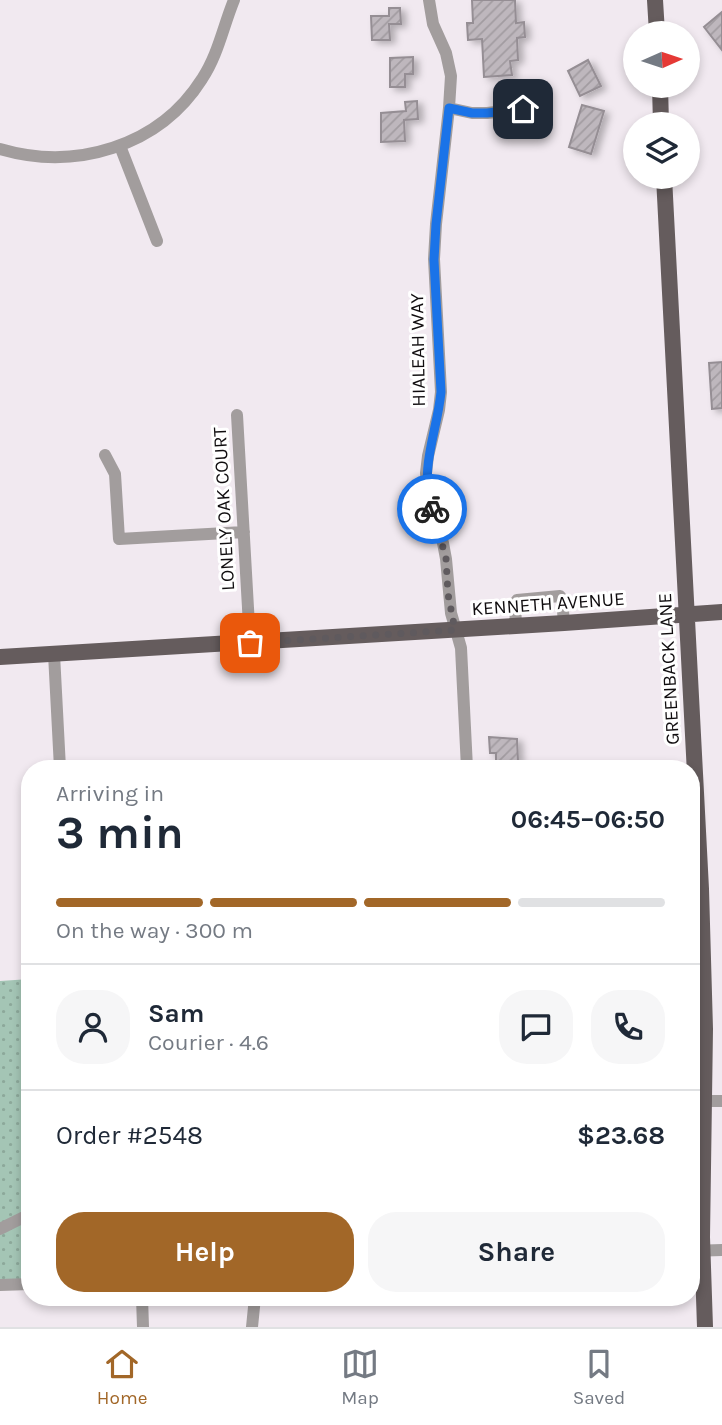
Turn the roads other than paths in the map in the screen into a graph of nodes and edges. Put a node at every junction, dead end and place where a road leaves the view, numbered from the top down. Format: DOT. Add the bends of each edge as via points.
graph roads {
  1 [pos="234,0"];
  2 [pos="429,0"];
  3 [pos="655,0"];
  4 [pos="656,21"];
  5 [pos="449,108"];
  6 [pos="523,109"];
  7 [pos="120,146"];
  8 [pos="0,149"];
  9 [pos="665,189"];
  10 [pos="156,241"];
  11 [pos="237,415"];
  12 [pos="105,455"];
  13 [pos="244,532"];
  14 [pos="722,612"];
  15 [pos="686,615"];
  16 [pos="564,623"];
  17 [pos="516,626"];
  18 [pos="455,630"];
  19 [pos="250,643"];
  20 [pos="54,654"];
  21 [pos="0,657"];
  22 [pos="60,760"];
  23 [pos="467,760"];
  24 [pos="694,760"];
  25 [pos="700,871"];
  26 [pos="700,1063"];
  27 [pos="700,1094"];
  28 [pos="702,1101"];
  29 [pos="722,1101"];
  30 [pos="700,1151"];
  31 [pos="21,1218"];
  32 [pos="0,1229"];
  33 [pos="722,1250"];
  34 [pos="700,1251"];
  35 [pos="21,1284"];
  36 [pos="0,1285"];
  37 [pos="700,1285"];
  38 [pos="142,1306"];
  39 [pos="254,1306"];
  40 [pos="143,1327"];
  41 [pos="252,1327"];
  42 [pos="705,1327"];
  1 -- 7 [label="street" via="212,63 192,94 144,135"];
  2 -- 5 [label="street, HIALEAH WAY" via="433,24 449,61"];
  3 -- 4 [label="main road"];
  5 -- 6 [label="street" via="479,113"];
  5 -- 18 [label="street, HIALEAH WAY" via="434,260 441,392 426,473 446,558"];
  7 -- 8 [label="street" via="62,158"];
  7 -- 10 [label="street"];
  9 -- 15 [label="main road, GREENBACK LANE"];
  11 -- 13 [label="street, LONELY OAK COURT"];
  12 -- 13 [label="street" via="115,474 119,539"];
  13 -- 19 [label="street, LONELY OAK COURT"];
  14 -- 15 [label="main road, KENNETH AVENUE"];
  15 -- 16 [label="main road, KENNETH AVENUE"];
  15 -- 24 [label="main road, GREENBACK LANE"];
  16 -- 17 [label="main road, KENNETH AVENUE"];
  16 -- 17 [label="street" via="560,596 517,600"];
  17 -- 18 [label="main road, KENNETH AVENUE"];
  18 -- 19 [label="main road, KENNETH AVENUE"];
  18 -- 23 [label="street, HIALEAH WAY" via="461,648"];
  19 -- 20 [label="main road, KENNETH AVENUE"];
  20 -- 21 [label="main road, KENNETH AVENUE"];
  20 -- 22 [label="street"];
  25 -- 26 [label="main road, GREENBACK LANE" via="705,1029"];
  27 -- 28 [label="main road, GREENBACK LANE"];
  28 -- 29 [label="street"];
  28 -- 30 [label="main road, GREENBACK LANE"];
  31 -- 32 [label="street"];
  33 -- 34 [label="street"];
  35 -- 36 [label="street"];
  37 -- 42 [label="main road, GREENBACK LANE"];
  38 -- 40 [label="street"];
  39 -- 41 [label="street"];
}
